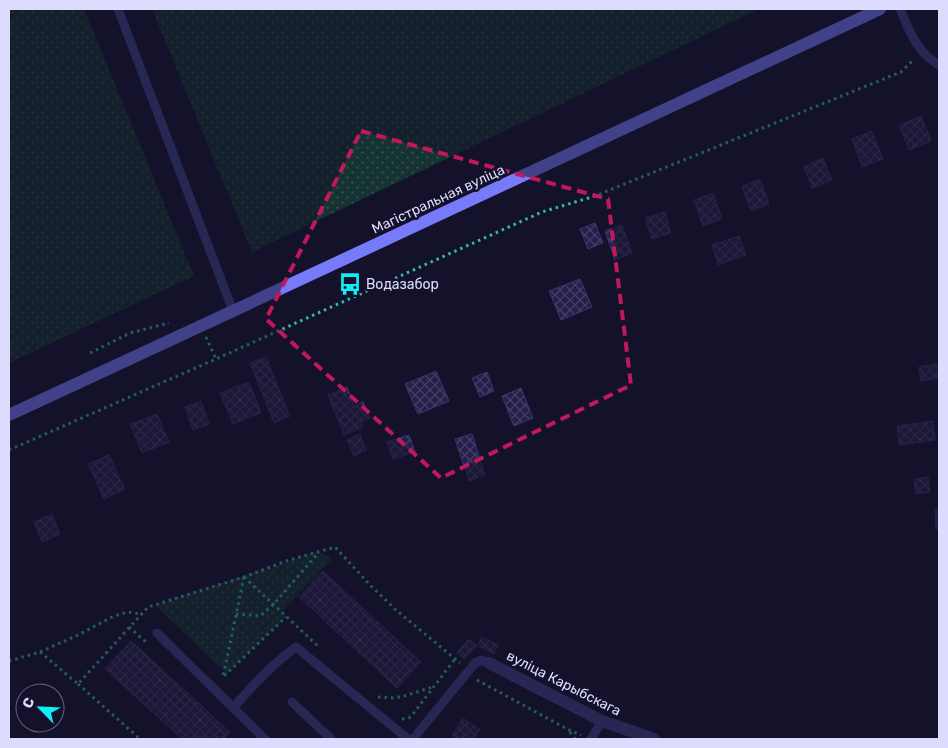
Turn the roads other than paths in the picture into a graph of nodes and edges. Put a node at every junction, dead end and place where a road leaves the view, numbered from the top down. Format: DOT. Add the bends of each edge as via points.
graph roads {
  1 [pos="118,9"];
  2 [pos="880,9"];
  3 [pos="900,9"];
  4 [pos="939,63"];
  5 [pos="233,311"];
  6 [pos="9,414"];
  7 [pos="157,633"];
  8 [pos="489,662"];
  9 [pos="292,702"];
  10 [pos="233,708"];
  11 [pos="602,721"];
  12 [pos="265,739"];
  13 [pos="331,739"];
  14 [pos="408,739"];
  15 [pos="413,739"];
  16 [pos="591,739"];
  17 [pos="654,739"];
  1 -- 5 [label="lane"];
  2 -- 5 [label="main road, Магістральная вуліца"];
  3 -- 4 [label="lane" via="922,51"];
  5 -- 6 [label="main road, Магістральная вуліца"];
  7 -- 10 [label="lane"];
  8 -- 11 [label="street, вуліца Карыбскага"];
  8 -- 15 [label="lane" via="475,663"];
  9 -- 13 [label="lane"];
  10 -- 12 [label="lane"];
  10 -- 14 [label="lane" via="265,673 296,647"];
  11 -- 16 [label="lane"];
  11 -- 17 [label="street, вуліца Карыбскага"];
}
